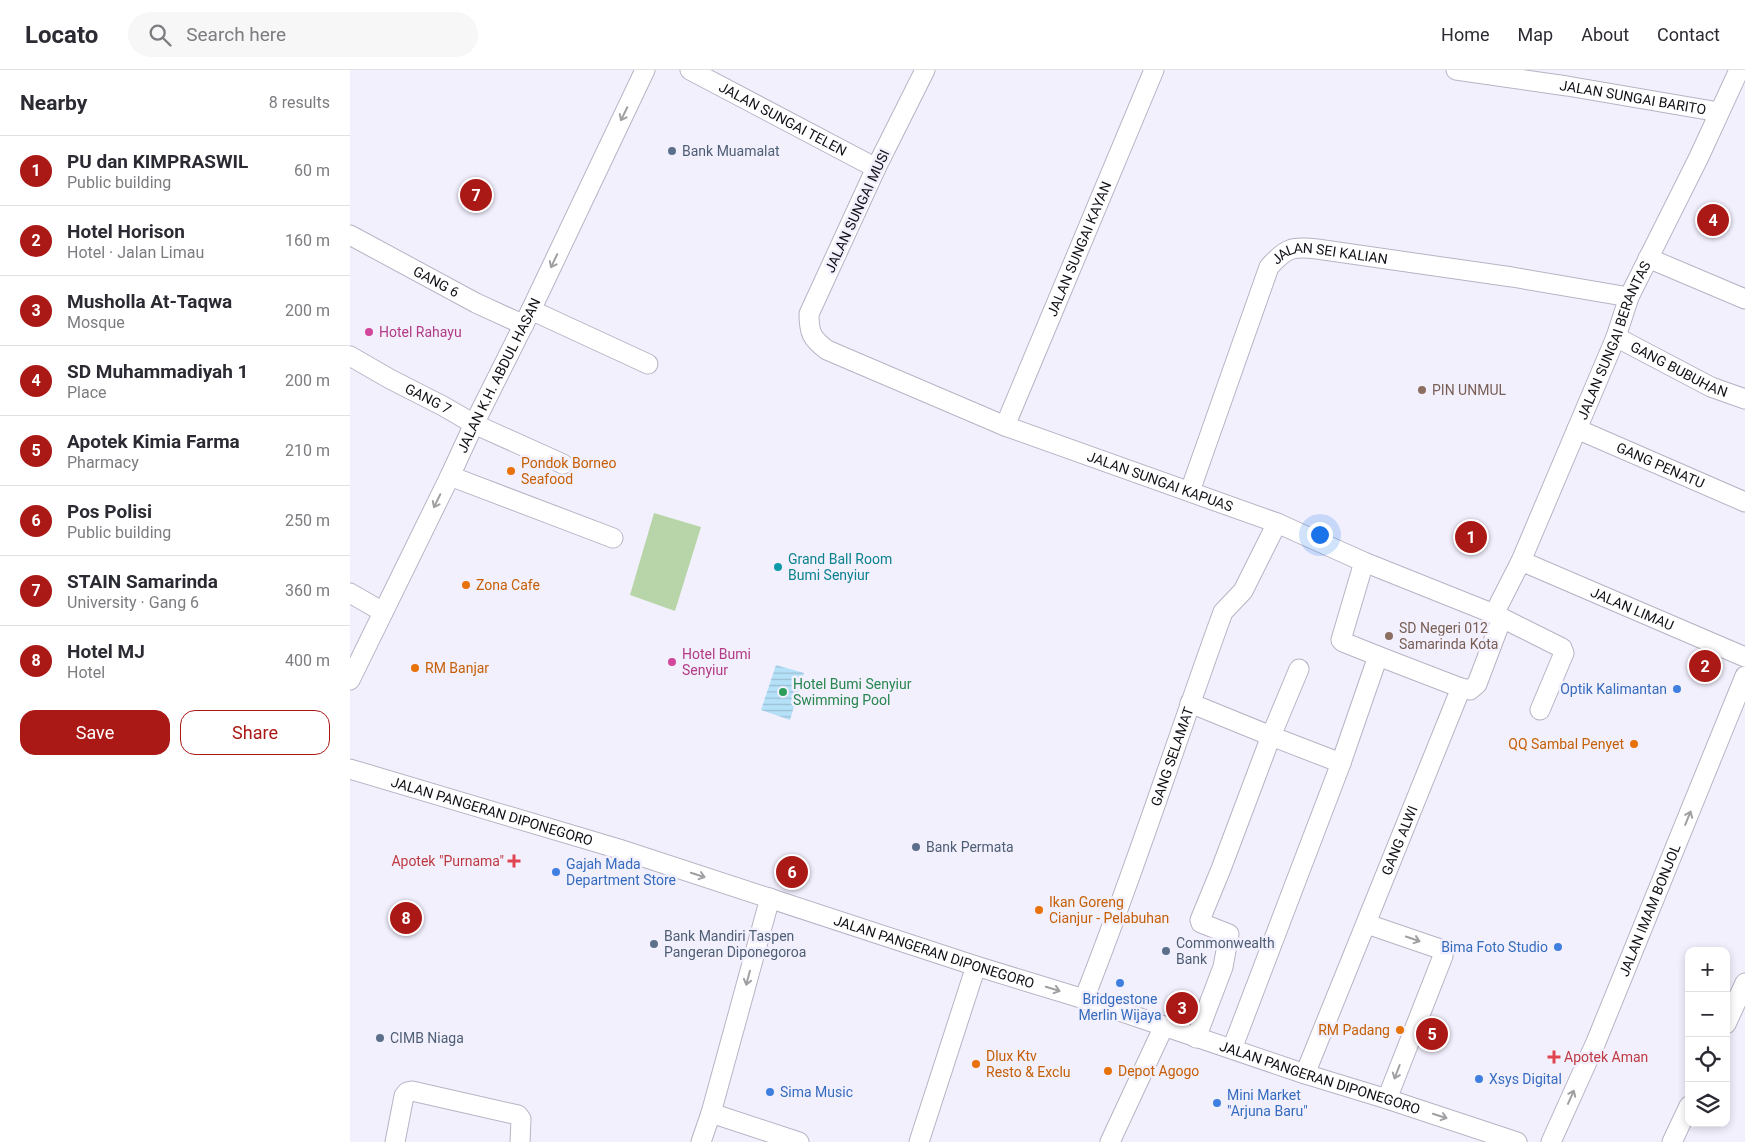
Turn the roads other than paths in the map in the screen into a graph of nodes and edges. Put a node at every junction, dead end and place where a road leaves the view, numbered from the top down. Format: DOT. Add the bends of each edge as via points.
graph roads {
  1 [pos="645,70"];
  2 [pos="690,70"];
  3 [pos="925,70"];
  4 [pos="1154,70"];
  5 [pos="1456,70"];
  6 [pos="1739,70"];
  7 [pos="1719,112"];
  8 [pos="876,168"];
  9 [pos="350,236"];
  10 [pos="1648,258"];
  11 [pos="1629,297"];
  12 [pos="1745,299"];
  13 [pos="528,317"];
  14 [pos="1616,337"];
  15 [pos="827,350"];
  16 [pos="350,356"];
  17 [pos="648,364"];
  18 [pos="1745,399"];
  19 [pos="474,424"];
  20 [pos="1005,426"];
  21 [pos="1577,429"];
  22 [pos="563,464"];
  23 [pos="450,476"];
  24 [pos="1190,492"];
  25 [pos="1745,502"];
  26 [pos="1277,524"];
  27 [pos="613,538"];
  28 [pos="1521,561"];
  29 [pos="1364,562"];
  30 [pos="350,594"];
  31 [pos="383,612"];
  32 [pos="1498,616"];
  33 [pos="1378,656"];
  34 [pos="1745,657"];
  35 [pos="354,660"];
  36 [pos="1299,669"];
  37 [pos="1745,676"];
  38 [pos="350,680"];
  39 [pos="1461,688"];
  40 [pos="1190,703"];
  41 [pos="1540,710"];
  42 [pos="1271,736"];
  43 [pos="1340,763"];
  44 [pos="350,769"];
  45 [pos="770,898"];
  46 [pos="1367,924"];
  47 [pos="976,966"];
  48 [pos="1745,982"];
  49 [pos="1084,999"];
  50 [pos="1730,1015"];
  51 [pos="1164,1026"];
  52 [pos="1196,1038"];
  53 [pos="1232,1048"];
  54 [pos="1305,1074"];
  55 [pos="1387,1099"];
  56 [pos="711,1113"];
  57 [pos="1685,1114"];
  58 [pos="395,1142"];
  59 [pos="520,1142"];
  60 [pos="701,1142"];
  61 [pos="799,1142"];
  62 [pos="919,1142"];
  63 [pos="1110,1142"];
  64 [pos="1517,1142"];
  65 [pos="1551,1142"];
  66 [pos="1672,1142"];
  1 -- 13 [label="street, JALAN K.H. ABDUL HASAN, one-way"];
  2 -- 8 [label="street, JALAN SUNGAI TELEN"];
  3 -- 8 [label="street, JALAN SUNGAI MUSI"];
  4 -- 20 [label="street, JALAN SUNGAI KAYAN"];
  5 -- 7 [label="street, JALAN SUNGAI BARITO"];
  6 -- 7 [label="street, JALAN SUNGAI BERANTAS"];
  7 -- 10 [label="street, JALAN SUNGAI BERANTAS"];
  8 -- 15 [label="street, JALAN SUNGAI MUSI" via="809,314 809,328 816,342"];
  9 -- 13 [label="street, GANG 6" via="476,303"];
  10 -- 11 [label="street, JALAN SUNGAI BERANTAS"];
  10 -- 12 [label="street"];
  11 -- 14 [label="street, JALAN SUNGAI BERANTAS"];
  11 -- 24 [label="street, JALAN SEI KALIAN" via="1317,249 1297,247 1280,254 1269,267"];
  13 -- 17 [label="street, GANG 6"];
  13 -- 19 [label="street, JALAN K.H. ABDUL HASAN"];
  14 -- 18 [label="street, GANG BUBUHAN" via="1711,387"];
  14 -- 21 [label="street, JALAN SUNGAI BERANTAS"];
  15 -- 20 [label="street, JALAN SUNGAI KAPUAS"];
  16 -- 19 [label="street, GANG 7"];
  19 -- 22 [label="street, GANG 7"];
  19 -- 23 [label="street, JALAN K.H. ABDUL HASAN"];
  20 -- 24 [label="street, JALAN SUNGAI KAPUAS"];
  21 -- 25 [label="street, GANG PENATU"];
  21 -- 28 [label="street, JALAN SUNGAI BERANTAS"];
  23 -- 27 [label="street"];
  23 -- 31 [label="street, JALAN K.H. ABDUL HASAN, one-way"];
  24 -- 26 [label="street, JALAN SUNGAI KAPUAS"];
  26 -- 29 [label="street, JALAN SUNGAI KAPUAS"];
  26 -- 40 [label="street, GANG SELAMAT" via="1244,591 1223,612"];
  28 -- 32 [label="street, JALAN SUNGAI BERANTAS"];
  28 -- 34 [label="street, JALAN LIMAU"];
  29 -- 32 [label="street, JALAN SUNGAI KAPUAS"];
  29 -- 33 [label="street" via="1340,640"];
  30 -- 31 [label="street"];
  31 -- 35 [label="street, JALAN K.H. ABDUL HASAN"];
  32 -- 39 [label="street" via="1477,684 1470,690"];
  32 -- 41 [label="street, JALAN SUNGAI KAPUAS" via="1562,648 1564,653"];
  33 -- 39 [label="street"];
  33 -- 43 [label="street"];
  35 -- 38 [label="street, JALAN K.H. ABDUL HASAN"];
  36 -- 42 [label="street"];
  65 -- 37 [label="street, JALAN IMAM BONJOL, one-way" via="1596,1042"];
  39 -- 46 [label="street, GANG ALWI"];
  40 -- 42 [label="street"];
  40 -- 49 [label="street, GANG SELAMAT" via="1138,857"];
  42 -- 43 [label="street"];
  42 -- 52 [label="street" via="1200,920 1229,934 1223,967"];
  43 -- 53 [label="street"];
  44 -- 45 [label="street, JALAN PANGERAN DIPONEGORO, one-way" via="619,849"];
  45 -- 47 [label="street, JALAN PANGERAN DIPONEGORO"];
  45 -- 56 [label="street, one-way"];
  46 -- 54 [label="street, GANG ALWI"];
  46 -- 55 [label="street, one-way" via="1443,950"];
  47 -- 49 [label="street, JALAN PANGERAN DIPONEGORO, one-way"];
  47 -- 62 [label="street"];
  48 -- 50 [label="street"];
  49 -- 51 [label="street, JALAN PANGERAN DIPONEGORO"];
  51 -- 52 [label="street, JALAN PANGERAN DIPONEGORO"];
  51 -- 63 [label="street"];
  52 -- 53 [label="street, JALAN PANGERAN DIPONEGORO"];
  53 -- 54 [label="street, JALAN PANGERAN DIPONEGORO"];
  54 -- 55 [label="street, JALAN PANGERAN DIPONEGORO"];
  55 -- 64 [label="street, JALAN PANGERAN DIPONEGORO, one-way"];
  56 -- 60 [label="street"];
  56 -- 61 [label="street"];
  57 -- 66 [label="street"];
  58 -- 59 [label="street" via="404,1096 412,1091 518,1115 521,1118"];
}
